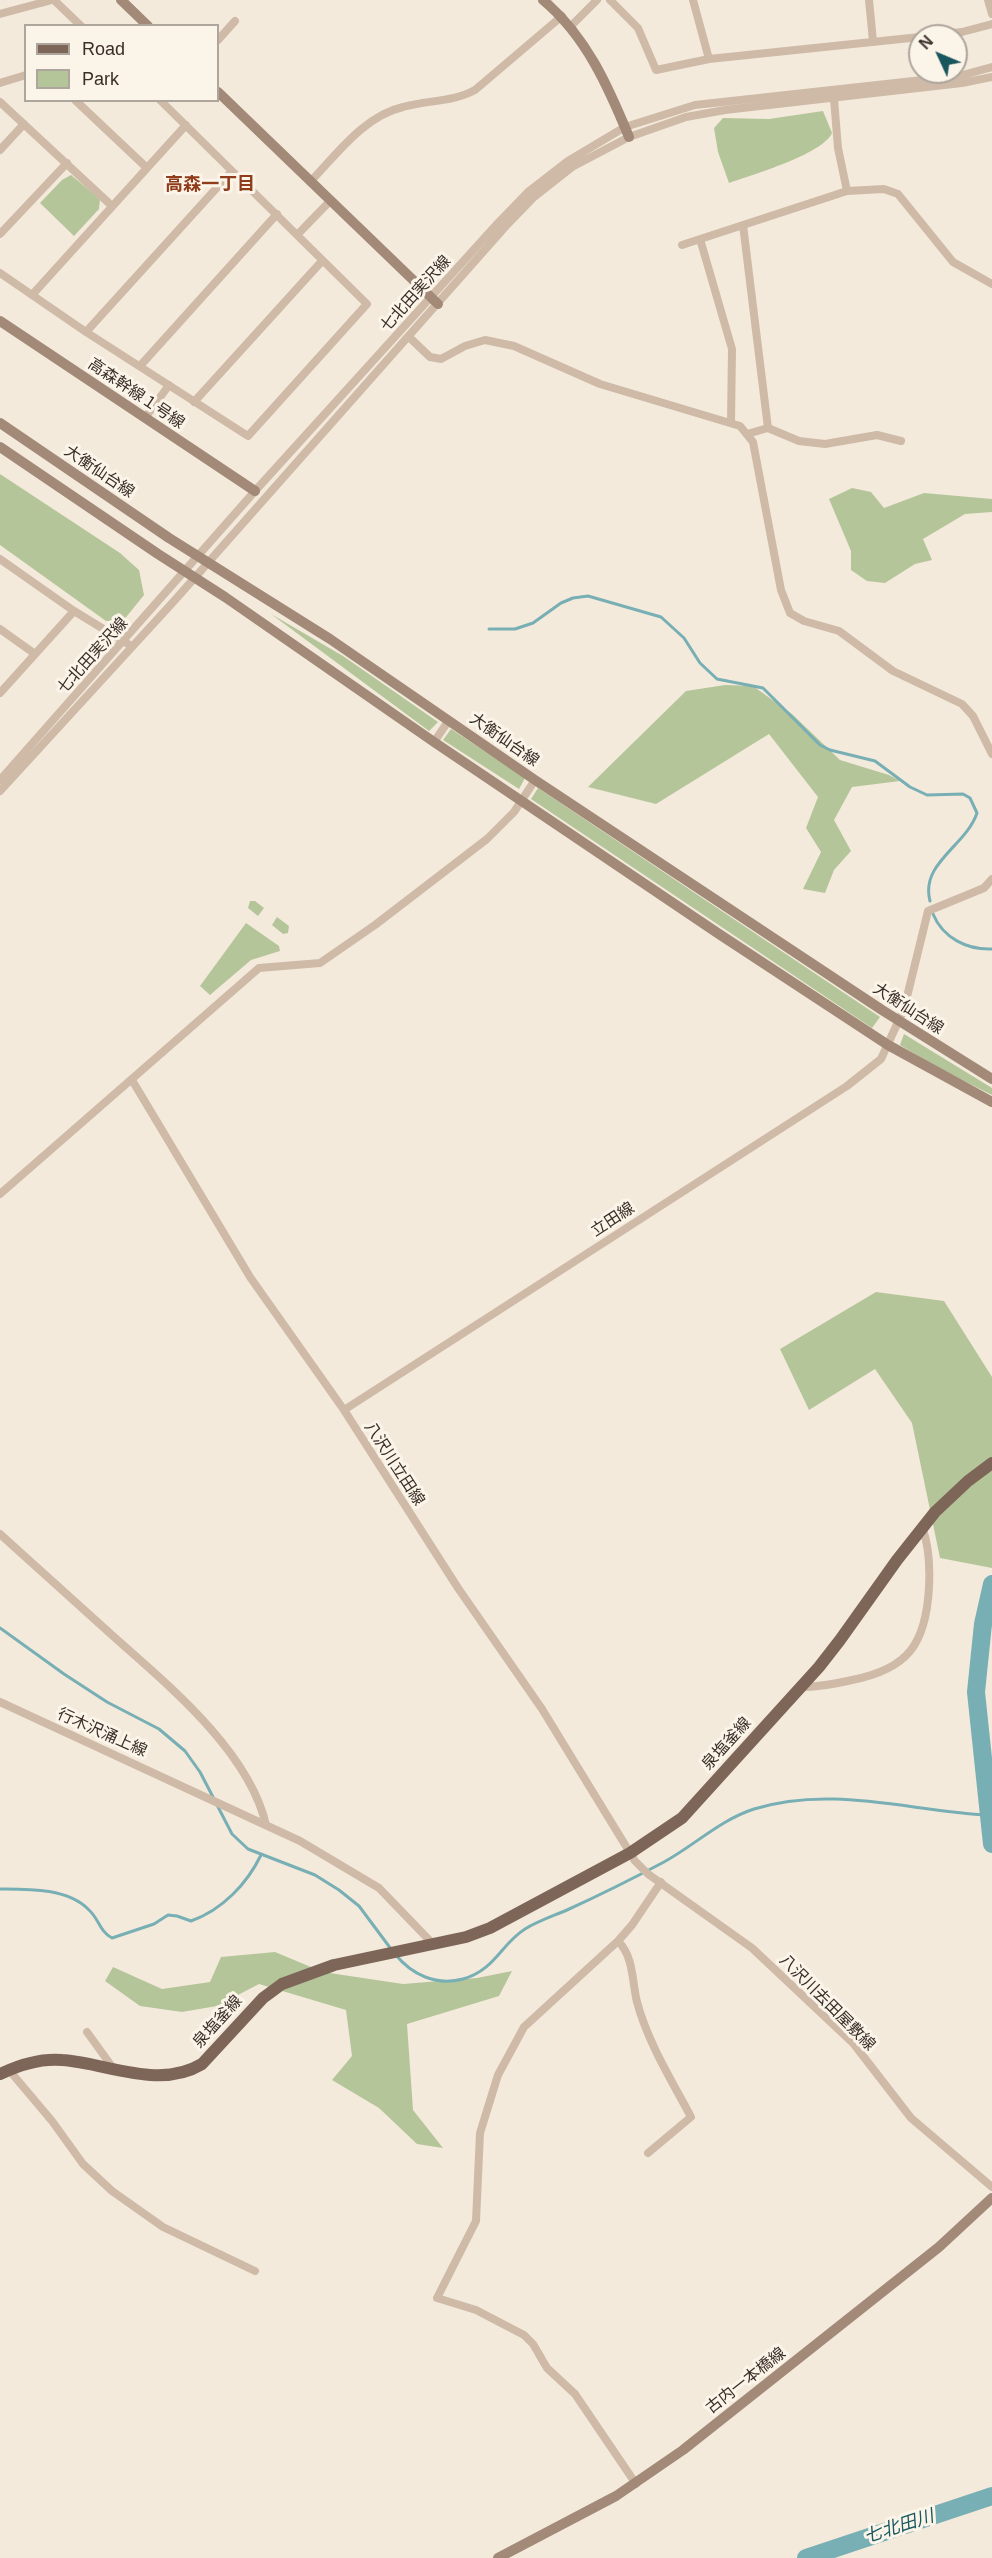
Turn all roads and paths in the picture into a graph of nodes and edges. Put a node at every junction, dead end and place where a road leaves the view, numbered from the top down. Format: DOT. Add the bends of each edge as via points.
graph roads {
  1 [pos="53,0"];
  2 [pos="122,0"];
  3 [pos="543,0"];
  4 [pos="597,0"];
  5 [pos="610,0"];
  6 [pos="693,0"];
  7 [pos="869,0"];
  8 [pos="988,0"];
  9 [pos="0,14"];
  10 [pos="992,14"];
  11 [pos="562,16"];
  12 [pos="235,21"];
  13 [pos="79,24"];
  14 [pos="146,24"];
  15 [pos="992,24"];
  16 [pos="571,26"];
  17 [pos="968,30"];
  18 [pos="908,38"];
  19 [pos="219,39"];
  20 [pos="873,41"];
  21 [pos="709,59"];
  22 [pos="992,68"];
  23 [pos="24,76"];
  24 [pos="992,77"];
  25 [pos="0,83"];
  26 [pos="219,93"];
  27 [pos="834,99"];
  28 [pos="0,102"];
  29 [pos="77,102"];
  30 [pos="162,102"];
  31 [pos="24,124"];
  32 [pos="186,125"];
  33 [pos="627,132"];
  34 [pos="0,150"];
  35 [pos="67,163"];
  36 [pos="147,168"];
  37 [pos="232,171"];
  38 [pos="310,182"];
  39 [pos="847,191"];
  40 [pos="330,201"];
  41 [pos="112,206"];
  42 [pos="277,214"];
  43 [pos="743,225"];
  44 [pos="0,234"];
  45 [pos="297,235"];
  46 [pos="700,239"];
  47 [pos="682,245"];
  48 [pos="322,261"];
  49 [pos="0,273"];
  50 [pos="992,284"];
  51 [pos="32,295"];
  52 [pos="435,301"];
  53 [pos="0,321"];
  54 [pos="86,332"];
  55 [pos="409,338"];
  56 [pos="140,366"];
  57 [pos="169,385"];
  58 [pos="194,402"];
  59 [pos="145,418"];
  60 [pos="0,423"];
  61 [pos="731,423"];
  62 [pos="768,428"];
  63 [pos="747,434"];
  64 [pos="901,441"];
  65 [pos="0,447"];
  66 [pos="255,492"];
  67 [pos="0,559"];
  68 [pos="202,559"];
  69 [pos="190,574"];
  70 [pos="74,611"];
  71 [pos="0,629"];
  72 [pos="124,642"];
  73 [pos="132,646"];
  74 [pos="35,654"];
  75 [pos="0,693"];
  76 [pos="449,720"];
  77 [pos="434,742"];
  78 [pos="992,754"];
  79 [pos="0,780"];
  80 [pos="536,780"];
  81 [pos="0,791"];
  82 [pos="522,801"];
  83 [pos="992,879"];
  84 [pos="900,1022"];
  85 [pos="888,1045"];
  86 [pos="992,1079"];
  87 [pos="132,1080"];
  88 [pos="992,1102"];
  89 [pos="0,1194"];
  90 [pos="344,1410"];
  91 [pos="992,1463"];
  92 [pos="922,1527"];
  93 [pos="0,1534"];
  94 [pos="801,1687"];
  95 [pos="0,1702"];
  96 [pos="266,1825"];
  97 [pos="633,1857"];
  98 [pos="658,1880"];
  99 [pos="618,1941"];
  100 [pos="433,1944"];
  101 [pos="87,2032"];
  102 [pos="113,2068"];
  103 [pos="5,2072"];
  104 [pos="648,2153"];
  105 [pos="992,2187"];
  106 [pos="992,2198"];
  107 [pos="255,2271"];
  108 [pos="636,2484"];
  109 [pos="498,2558"];
  1 -- 9 [label="street"];
  1 -- 13 [label="street"];
  2 -- 14 [label="main road"];
  3 -- 11 [label="main road"];
  4 -- 16 [label="street"];
  5 -- 21 [label="street" via="638,28 656,70"];
  6 -- 21 [label="street"];
  7 -- 20 [label="street"];
  8 -- 10 [label="street"];
  11 -- 16 [label="main road"];
  11 -- 38 [label="street" via="475,90 460,98 403,106 382,114 367,124"];
  12 -- 19 [label="street"];
  15 -- 17 [label="street"];
  16 -- 33 [label="main road" via="607,84"];
  18 -- 20 [label="street"];
  20 -- 21 [label="street"];
  22 -- 33 [label="street, 七北田実沢線" via="959,76 695,105"];
  23 -- 25 [label="street"];
  24 -- 27 [label="street"];
  26 -- 38 [label="main road"];
  27 -- 33 [label="street" via="725,110"];
  27 -- 39 [label="street"];
  28 -- 31 [label="street"];
  29 -- 36 [label="street"];
  30 -- 32 [label="street"];
  31 -- 34 [label="street"];
  31 -- 35 [label="street"];
  32 -- 36 [label="street"];
  32 -- 37 [label="street"];
  33 -- 52 [label="street, 七北田実沢線" via="568,161 528,192"];
  35 -- 41 [label="street"];
  35 -- 44 [label="street"];
  36 -- 41 [label="street"];
  37 -- 42 [label="street"];
  37 -- 54 [label="street"];
  38 -- 40 [label="main road"];
  39 -- 43 [label="street"];
  39 -- 50 [label="street" via="884,189 898,194 953,262"];
  40 -- 45 [label="street"];
  40 -- 52 [label="main road"];
  41 -- 51 [label="street"];
  42 -- 45 [label="street"];
  42 -- 56 [label="street"];
  43 -- 46 [label="street"];
  43 -- 62 [label="street"];
  45 -- 48 [label="street"];
  46 -- 47 [label="street"];
  46 -- 61 [label="street" via="732,349"];
  48 -- 58 [label="street"];
  48 -- 58 [label="street" via="367,304 248,436"];
  49 -- 51 [label="street"];
  51 -- 54 [label="street"];
  52 -- 55 [label="street"];
  52 -- 66 [label="street, 七北田実沢線"];
  53 -- 59 [label="main road, 高森幹線１号線"];
  54 -- 56 [label="street"];
  55 -- 61 [label="street" via="430,357 441,359 485,340 514,346 600,384"];
  55 -- 68 [label="street"];
  56 -- 57 [label="street"];
  57 -- 58 [label="street"];
  57 -- 59 [label="street"];
  59 -- 66 [label="main road, 高森幹線１号線"];
  60 -- 68 [label="main road, 大衡仙台線"];
  61 -- 63 [label="street"];
  62 -- 63 [label="street"];
  62 -- 64 [label="street" via="799,441 825,444 877,435"];
  63 -- 78 [label="street" via="753,442 781,590 790,613 839,631 893,671 962,704 973,716"];
  65 -- 69 [label="main road"];
  66 -- 68 [label="street, 七北田実沢線"];
  67 -- 70 [label="street"];
  68 -- 69 [label="street"];
  68 -- 76 [label="main road, 大衡仙台線"];
  69 -- 72 [label="street, 七北田実沢線"];
  69 -- 73 [label="street"];
  69 -- 77 [label="main road"];
  70 -- 72 [label="street"];
  70 -- 74 [label="street"];
  71 -- 74 [label="street"];
  72 -- 73 [label="street"];
  72 -- 79 [label="street, 七北田実沢線"];
  73 -- 81 [label="street"];
  74 -- 75 [label="street"];
  76 -- 77 [label="street"];
  76 -- 80 [label="main road, 大衡仙台線"];
  77 -- 82 [label="main road"];
  80 -- 82 [label="street"];
  80 -- 84 [label="main road, 大衡仙台線"];
  82 -- 85 [label="main road"];
  82 -- 87 [label="street" via="488,838 320,963 259,968"];
  83 -- 84 [label="street, 立田線" via="984,888 928,911"];
  84 -- 85 [label="street, 立田線"];
  84 -- 86 [label="main road, 大衡仙台線"];
  85 -- 88 [label="main road"];
  85 -- 90 [label="street, 立田線" via="876,1065 847,1086"];
  87 -- 89 [label="street"];
  87 -- 90 [label="street, 八沢川立田線" via="250,1277"];
  90 -- 97 [label="street, 八沢川立田線" via="458,1588 542,1709"];
  91 -- 92 [label="main road, 泉塩釜線" via="949,1498"];
  92 -- 94 [label="main road, 泉塩釜線"];
  92 -- 94 [label="street" via="929,1578 928,1614 902,1661 884,1672 819,1687"];
  93 -- 96 [label="street" via="161,1679 226,1745 262,1809"];
  94 -- 97 [label="main road, 泉塩釜線" via="682,1818"];
  95 -- 96 [label="street, 行木沢涌上線"];
  96 -- 100 [label="street, 行木沢涌上線" via="300,1840 379,1888"];
  97 -- 98 [label="street, 八沢川立田線"];
  97 -- 100 [label="main road, 泉塩釜線" via="490,1928"];
  98 -- 99 [label="street"];
  98 -- 105 [label="street, 八沢川去田屋敷線" via="752,1948 853,2043 911,2118"];
  99 -- 104 [label="street" via="625,1948 637,2003 655,2048 691,2117"];
  99 -- 108 [label="street" via="524,2027 498,2074 480,2133 476,2221 437,2298 476,2310 524,2335 547,2368 573,2391"];
  100 -- 102 [label="main road, 泉塩釜線" via="334,1965 282,1984 263,1998 202,2064 190,2071 160,2076"];
  101 -- 102 [label="street"];
  102 -- 103 [label="main road, 泉塩釜線" via="54,2060"];
  103 -- 107 [label="street" via="112,2192 163,2228"];
  106 -- 108 [label="main road, 古内一本橋線" via="939,2247"];
  108 -- 109 [label="main road, 古内一本橋線"];
}
